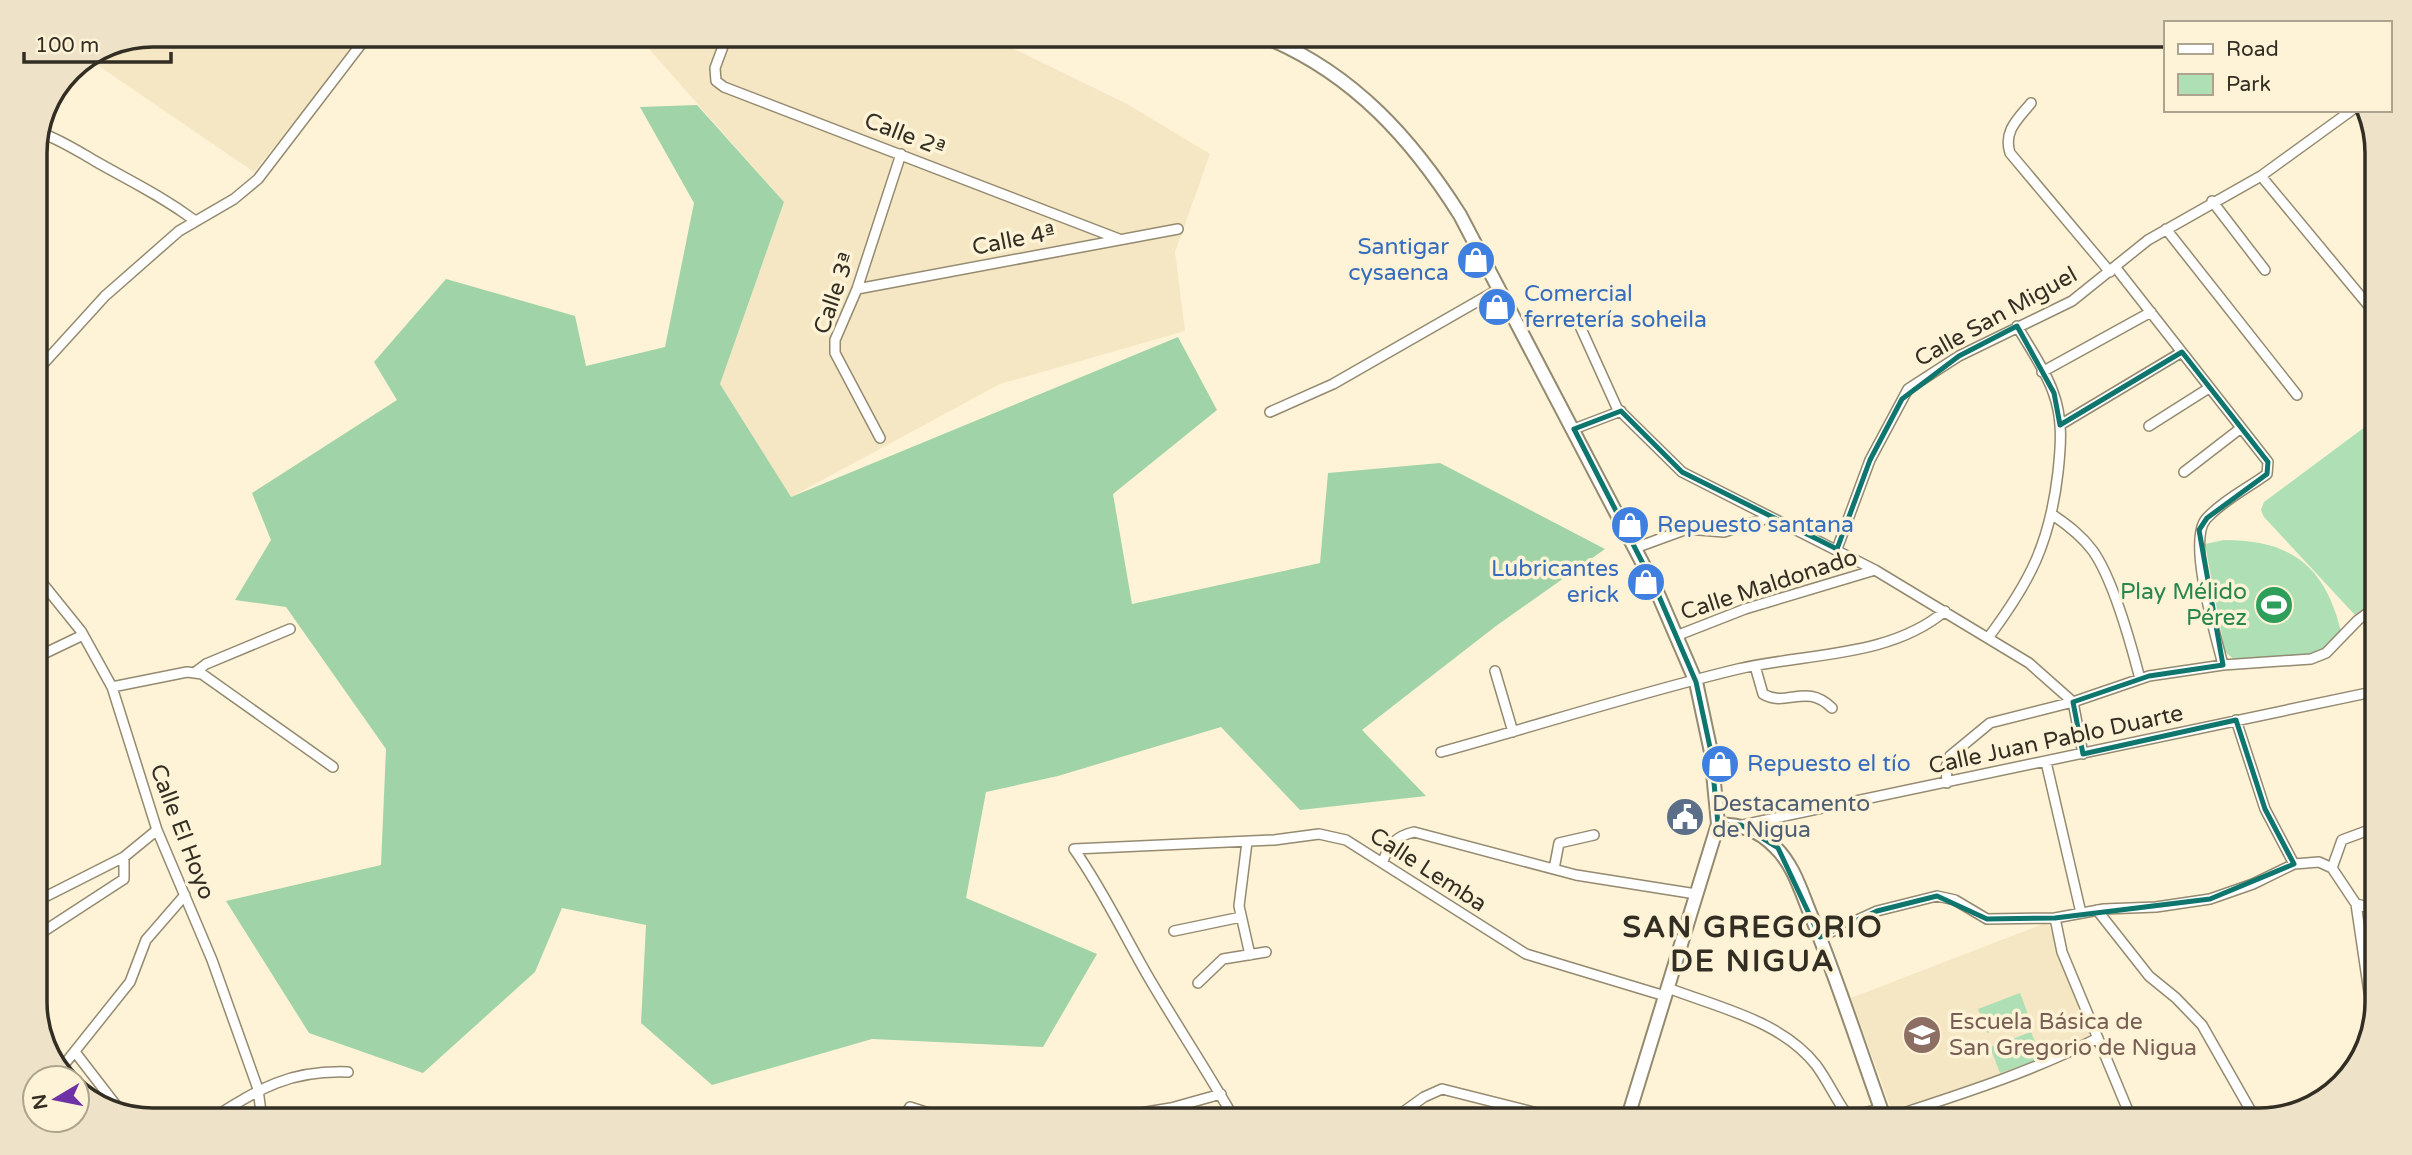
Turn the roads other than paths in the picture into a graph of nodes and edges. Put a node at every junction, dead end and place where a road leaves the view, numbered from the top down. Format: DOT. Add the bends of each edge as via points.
graph roads {
  1 [pos="359,47"];
  2 [pos="723,47"];
  3 [pos="1288,47"];
  4 [pos="2031,103"];
  5 [pos="2349,112"];
  6 [pos="49,136"];
  7 [pos="901,154"];
  8 [pos="2261,176"];
  9 [pos="2212,201"];
  10 [pos="194,220"];
  11 [pos="1178,229"];
  12 [pos="2166,229"];
  13 [pos="1119,239"];
  14 [pos="2113,270"];
  15 [pos="2265,270"];
  16 [pos="857,289"];
  17 [pos="1499,289"];
  18 [pos="2365,301"];
  19 [pos="2151,312"];
  20 [pos="1579,324"];
  21 [pos="2017,326"];
  22 [pos="2182,352"];
  23 [pos="47,360"];
  24 [pos="2042,372"];
  25 [pos="2209,388"];
  26 [pos="2297,395"];
  27 [pos="1621,411"];
  28 [pos="1270,412"];
  29 [pos="2060,425"];
  30 [pos="2149,426"];
  31 [pos="2241,428"];
  32 [pos="1574,429"];
  33 [pos="880,438"];
  34 [pos="2184,472"];
  35 [pos="2053,515"];
  36 [pos="1771,517"];
  37 [pos="1635,548"];
  38 [pos="1837,549"];
  39 [pos="1875,570"];
  40 [pos="47,590"];
  41 [pos="1945,611"];
  42 [pos="2365,615"];
  43 [pos="290,629"];
  44 [pos="83,635"];
  45 [pos="1676,636"];
  46 [pos="1988,638"];
  47 [pos="47,652"];
  48 [pos="1755,666"];
  49 [pos="2223,666"];
  50 [pos="1495,671"];
  51 [pos="194,673"];
  52 [pos="2140,679"];
  53 [pos="1696,682"];
  54 [pos="112,687"];
  55 [pos="2365,693"];
  56 [pos="2073,702"];
  57 [pos="1832,708"];
  58 [pos="2236,720"];
  59 [pos="1513,732"];
  60 [pos="1441,752"];
  61 [pos="2083,754"];
  62 [pos="2046,762"];
  63 [pos="333,767"];
  64 [pos="1947,783"];
  65 [pos="1718,824"];
  66 [pos="1742,825"];
  67 [pos="157,830"];
  68 [pos="2365,831"];
  69 [pos="1594,835"];
  70 [pos="1247,842"];
  71 [pos="124,857"];
  72 [pos="1383,861"];
  73 [pos="2294,864"];
  74 [pos="1554,869"];
  75 [pos="2332,869"];
  76 [pos="1696,894"];
  77 [pos="185,895"];
  78 [pos="47,896"];
  79 [pos="2356,904"];
  80 [pos="2365,906"];
  81 [pos="2097,910"];
  82 [pos="2081,913"];
  83 [pos="1241,917"];
  84 [pos="2055,918"];
  85 [pos="47,929"];
  86 [pos="1174,931"];
  87 [pos="1820,937"];
  88 [pos="1266,952"];
  89 [pos="1250,955"];
  90 [pos="2365,965"];
  91 [pos="1198,983"];
  92 [pos="1667,992"];
  93 [pos="2098,1038"];
  94 [pos="75,1052"];
  95 [pos="66,1062"];
  96 [pos="348,1072"];
  97 [pos="258,1089"];
  98 [pos="1221,1094"];
  99 [pos="111,1099"];
  100 [pos="229,1108"];
  101 [pos="260,1108"];
  102 [pos="1171,1108"];
  103 [pos="1229,1108"];
  104 [pos="1409,1108"];
  105 [pos="1517,1108"];
  106 [pos="1631,1108"];
  107 [pos="1843,1108"];
  108 [pos="1881,1108"];
  109 [pos="1911,1108"];
  110 [pos="2125,1108"];
  111 [pos="2249,1108"];
  1 -- 10 [label="street" via="258,179 234,200"];
  2 -- 7 [label="street, Calle 2ª" via="715,68 716,81 724,87"];
  3 -- 17 [label="street" via="1338,75 1384,115 1443,187"];
  4 -- 14 [label="street" via="2010,128 2010,153"];
  5 -- 8 [label="street, Calle San Miguel"];
  6 -- 10 [label="street" via="154,191"];
  7 -- 13 [label="street, Calle 2ª"];
  7 -- 16 [label="street, Calle 3ª"];
  8 -- 9 [label="street, Calle San Miguel"];
  8 -- 18 [label="street"];
  9 -- 12 [label="street, Calle San Miguel"];
  9 -- 15 [label="street"];
  10 -- 23 [label="street" via="105,296"];
  11 -- 13 [label="street, Calle 4ª"];
  12 -- 14 [label="street, Calle San Miguel"];
  12 -- 26 [label="street"];
  13 -- 16 [label="street, Calle 4ª"];
  14 -- 19 [label="street"];
  14 -- 21 [label="street, Calle San Miguel" via="2072,300"];
  16 -- 33 [label="street, Calle 3ª" via="835,340 835,353"];
  17 -- 28 [label="street" via="1344,378"];
  17 -- 32 [label="street"];
  19 -- 22 [label="street"];
  19 -- 24 [label="street"];
  20 -- 27 [label="street"];
  21 -- 24 [label="street"];
  21 -- 38 [label="street, Calle San Miguel" via="1908,389 1870,460"];
  22 -- 25 [label="street"];
  22 -- 29 [label="street"];
  24 -- 29 [label="street" via="2053,393"];
  25 -- 30 [label="street"];
  25 -- 31 [label="street"];
  27 -- 32 [label="street"];
  27 -- 36 [label="street" via="1682,472"];
  29 -- 35 [label="street"];
  31 -- 34 [label="street"];
  31 -- 49 [label="street" via="2266,456 2267,474 2207,518 2199,530"];
  32 -- 37 [label="street"];
  35 -- 46 [label="street" via="2018,598"];
  35 -- 52 [label="street" via="2076,531 2095,553"];
  36 -- 37 [label="street" via="1724,531 1686,529"];
  36 -- 38 [label="street"];
  37 -- 45 [label="street"];
  38 -- 39 [label="street"];
  39 -- 41 [label="street"];
  39 -- 45 [label="street, Calle Maldonado" via="1745,609"];
  40 -- 44 [label="street, Calle El Hoyo"];
  41 -- 46 [label="street"];
  41 -- 48 [label="street" via="1908,635 1871,646"];
  42 -- 49 [label="street" via="2326,653 2311,659"];
  43 -- 51 [label="street"];
  44 -- 47 [label="street"];
  44 -- 54 [label="street, Calle El Hoyo"];
  45 -- 53 [label="street"];
  46 -- 56 [label="street" via="2029,663"];
  48 -- 53 [label="street"];
  48 -- 57 [label="street" via="1763,694 1772,699 1807,694 1822,697"];
  49 -- 52 [label="street"];
  50 -- 59 [label="street"];
  51 -- 54 [label="street"];
  51 -- 63 [label="street" via="222,684"];
  52 -- 56 [label="street"];
  53 -- 59 [label="street"];
  53 -- 65 [label="street" via="1711,752"];
  54 -- 67 [label="street, Calle El Hoyo"];
  55 -- 58 [label="street, Calle Juan Pablo Duarte"];
  56 -- 61 [label="street"];
  56 -- 64 [label="street" via="1990,723 1950,757"];
  58 -- 61 [label="street, Calle Juan Pablo Duarte"];
  58 -- 73 [label="street" via="2265,809"];
  59 -- 60 [label="street"];
  61 -- 62 [label="street, Calle Juan Pablo Duarte"];
  62 -- 64 [label="street, Calle Juan Pablo Duarte"];
  62 -- 82 [label="street"];
  64 -- 66 [label="street, Calle Juan Pablo Duarte"];
  65 -- 66 [label="street"];
  65 -- 76 [label="street"];
  66 -- 87 [label="street" via="1777,848 1793,872"];
  67 -- 71 [label="street"];
  67 -- 77 [label="street, Calle El Hoyo"];
  68 -- 75 [label="street" via="2342,840"];
  69 -- 74 [label="street" via="1559,843"];
  70 -- 72 [label="street, Calle Lemba" via="1319,834 1346,840"];
  70 -- 83 [label="street"];
  70 -- 98 [label="street, Calle Lemba" via="1074,849"];
  71 -- 78 [label="street"];
  71 -- 85 [label="street" via="124,879"];
  72 -- 74 [label="street" via="1389,846 1414,832"];
  72 -- 92 [label="street, Calle Lemba" via="1526,954"];
  73 -- 75 [label="street" via="2319,862"];
  73 -- 81 [label="street" via="2210,899"];
  74 -- 76 [label="street"];
  75 -- 79 [label="street"];
  76 -- 92 [label="street"];
  77 -- 94 [label="street" via="146,940 130,982"];
  77 -- 97 [label="street, Calle El Hoyo"];
  79 -- 80 [label="street"];
  79 -- 90 [label="street"];
  81 -- 82 [label="street"];
  81 -- 111 [label="street" via="2149,976 2202,1025"];
  82 -- 84 [label="street"];
  83 -- 86 [label="street"];
  83 -- 89 [label="street"];
  84 -- 87 [label="street" via="1987,919 1955,900 1937,896 1877,911"];
  84 -- 93 [label="street" via="2062,952"];
  87 -- 108 [label="street"];
  88 -- 89 [label="street"];
  89 -- 91 [label="street" via="1223,959"];
  92 -- 106 [label="street"];
  92 -- 107 [label="street, Calle Lemba" via="1769,1027 1815,1064"];
  93 -- 109 [label="street" via="2007,1079"];
  93 -- 110 [label="street"];
  94 -- 95 [label="street"];
  94 -- 99 [label="street"];
  96 -- 97 [label="street" via="292,1075"];
  97 -- 100 [label="street"];
  97 -- 101 [label="street, Calle El Hoyo"];
  98 -- 102 [label="street"];
  98 -- 103 [label="street"];
  104 -- 105 [label="street" via="1442,1089"];
}
